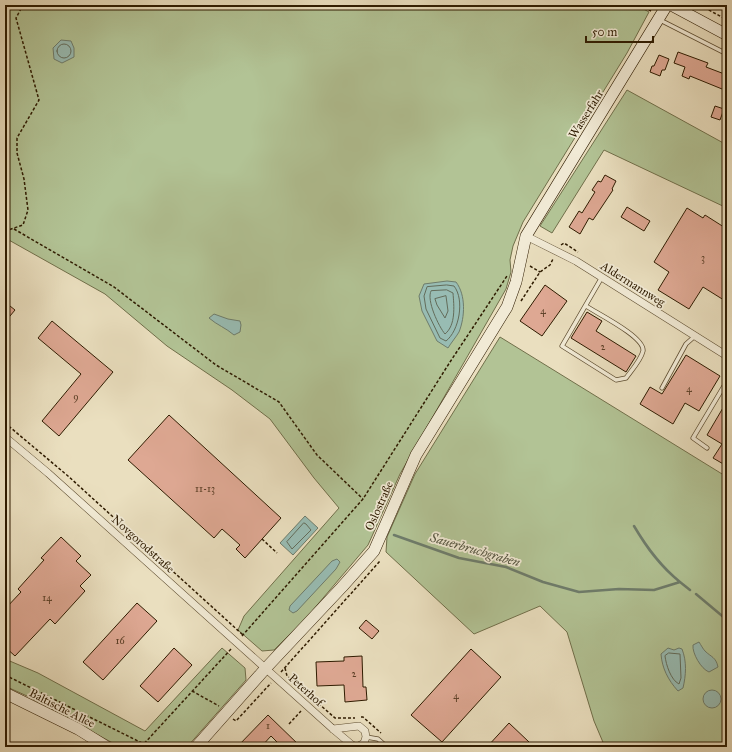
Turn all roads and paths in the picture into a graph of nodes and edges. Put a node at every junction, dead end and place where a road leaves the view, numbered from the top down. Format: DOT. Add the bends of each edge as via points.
graph roads {
  1 [pos="23,5"];
  2 [pos="640,5"];
  3 [pos="667,5"];
  4 [pos="671,5"];
  5 [pos="700,5"];
  6 [pos="720,5"];
  7 [pos="727,9"];
  8 [pos="656,19"];
  9 [pos="727,20"];
  10 [pos="727,34"];
  11 [pos="727,54"];
  12 [pos="14,229"];
  13 [pos="5,231"];
  14 [pos="526,236"];
  15 [pos="562,243"];
  16 [pos="578,252"];
  17 [pos="508,274"];
  18 [pos="602,277"];
  19 [pos="586,306"];
  20 [pos="695,336"];
  21 [pos="726,354"];
  22 [pos="727,381"];
  23 [pos="662,388"];
  24 [pos="5,423"];
  25 [pos="5,437"];
  26 [pos="707,448"];
  27 [pos="363,499"];
  28 [pos="262,539"];
  29 [pos="277,553"];
  30 [pos="243,635"];
  31 [pos="236,643"];
  32 [pos="285,668"];
  33 [pos="265,669"];
  34 [pos="5,675"];
  35 [pos="5,693"];
  36 [pos="306,705"];
  37 [pos="288,724"];
  38 [pos="333,729"];
  39 [pos="366,737"];
  40 [pos="378,739"];
  41 [pos="144,744"];
  42 [pos="107,747"];
  43 [pos="142,747"];
  44 [pos="196,747"];
  45 [pos="357,747"];
  46 [pos="387,747"];
  1 -- 12 [label="path" via="16,18 38,100 17,138 17,153 28,210 23,225"];
  2 -- 8 [label="path" via="652,11"];
  3 -- 8 [label="street, Wasserfahr"];
  4 -- 10 [label="street"];
  5 -- 9 [label="path"];
  6 -- 7 [label="lane"];
  8 -- 11 [label="lane"];
  8 -- 14 [label="street, Wasserfahr"];
  12 -- 13 [label="path"];
  12 -- 27 [label="path" via="114,287 216,365 279,402 317,455"];
  14 -- 18 [label="street, Aldermannweg"];
  14 -- 33 [label="street, Oslostraße" via="516,282 507,307 416,455 374,551"];
  15 -- 16 [label="path"];
  17 -- 27 [label="path"];
  18 -- 19 [label="lane"];
  18 -- 20 [label="street, Aldermannweg"];
  19 -- 19 [label="lane" via="562,346 616,380 626,378 643,352 643,345 636,337"];
  20 -- 21 [label="street, Aldermannweg"];
  20 -- 23 [label="lane" via="686,344"];
  22 -- 26 [label="lane" via="693,438"];
  24 -- 30 [label="path" via="58,467"];
  25 -- 31 [label="street, Novgorodstraße"];
  27 -- 30 [label="path"];
  28 -- 29 [label="path"];
  30 -- 31 [label="path"];
  31 -- 33 [label="street, Novgorodstraße"];
  31 -- 41 [label="path"];
  32 -- 40 [label="path" via="287,676 335,718 363,717 382,735"];
  33 -- 36 [label="street, Peterhof"];
  33 -- 44 [label="street, Oslostraße"];
  34 -- 41 [label="path"];
  35 -- 42 [label="street, Baltische Allee" via="78,729"];
  36 -- 37 [label="path"];
  36 -- 38 [label="street, Peterhof"];
  38 -- 39 [label="street" via="359,726 365,731"];
  38 -- 45 [label="street, Peterhof"];
  39 -- 40 [label="lane"];
  39 -- 45 [label="street, Peterhof" via="364,743"];
  40 -- 46 [label="lane"];
  41 -- 43 [label="path"];
}
